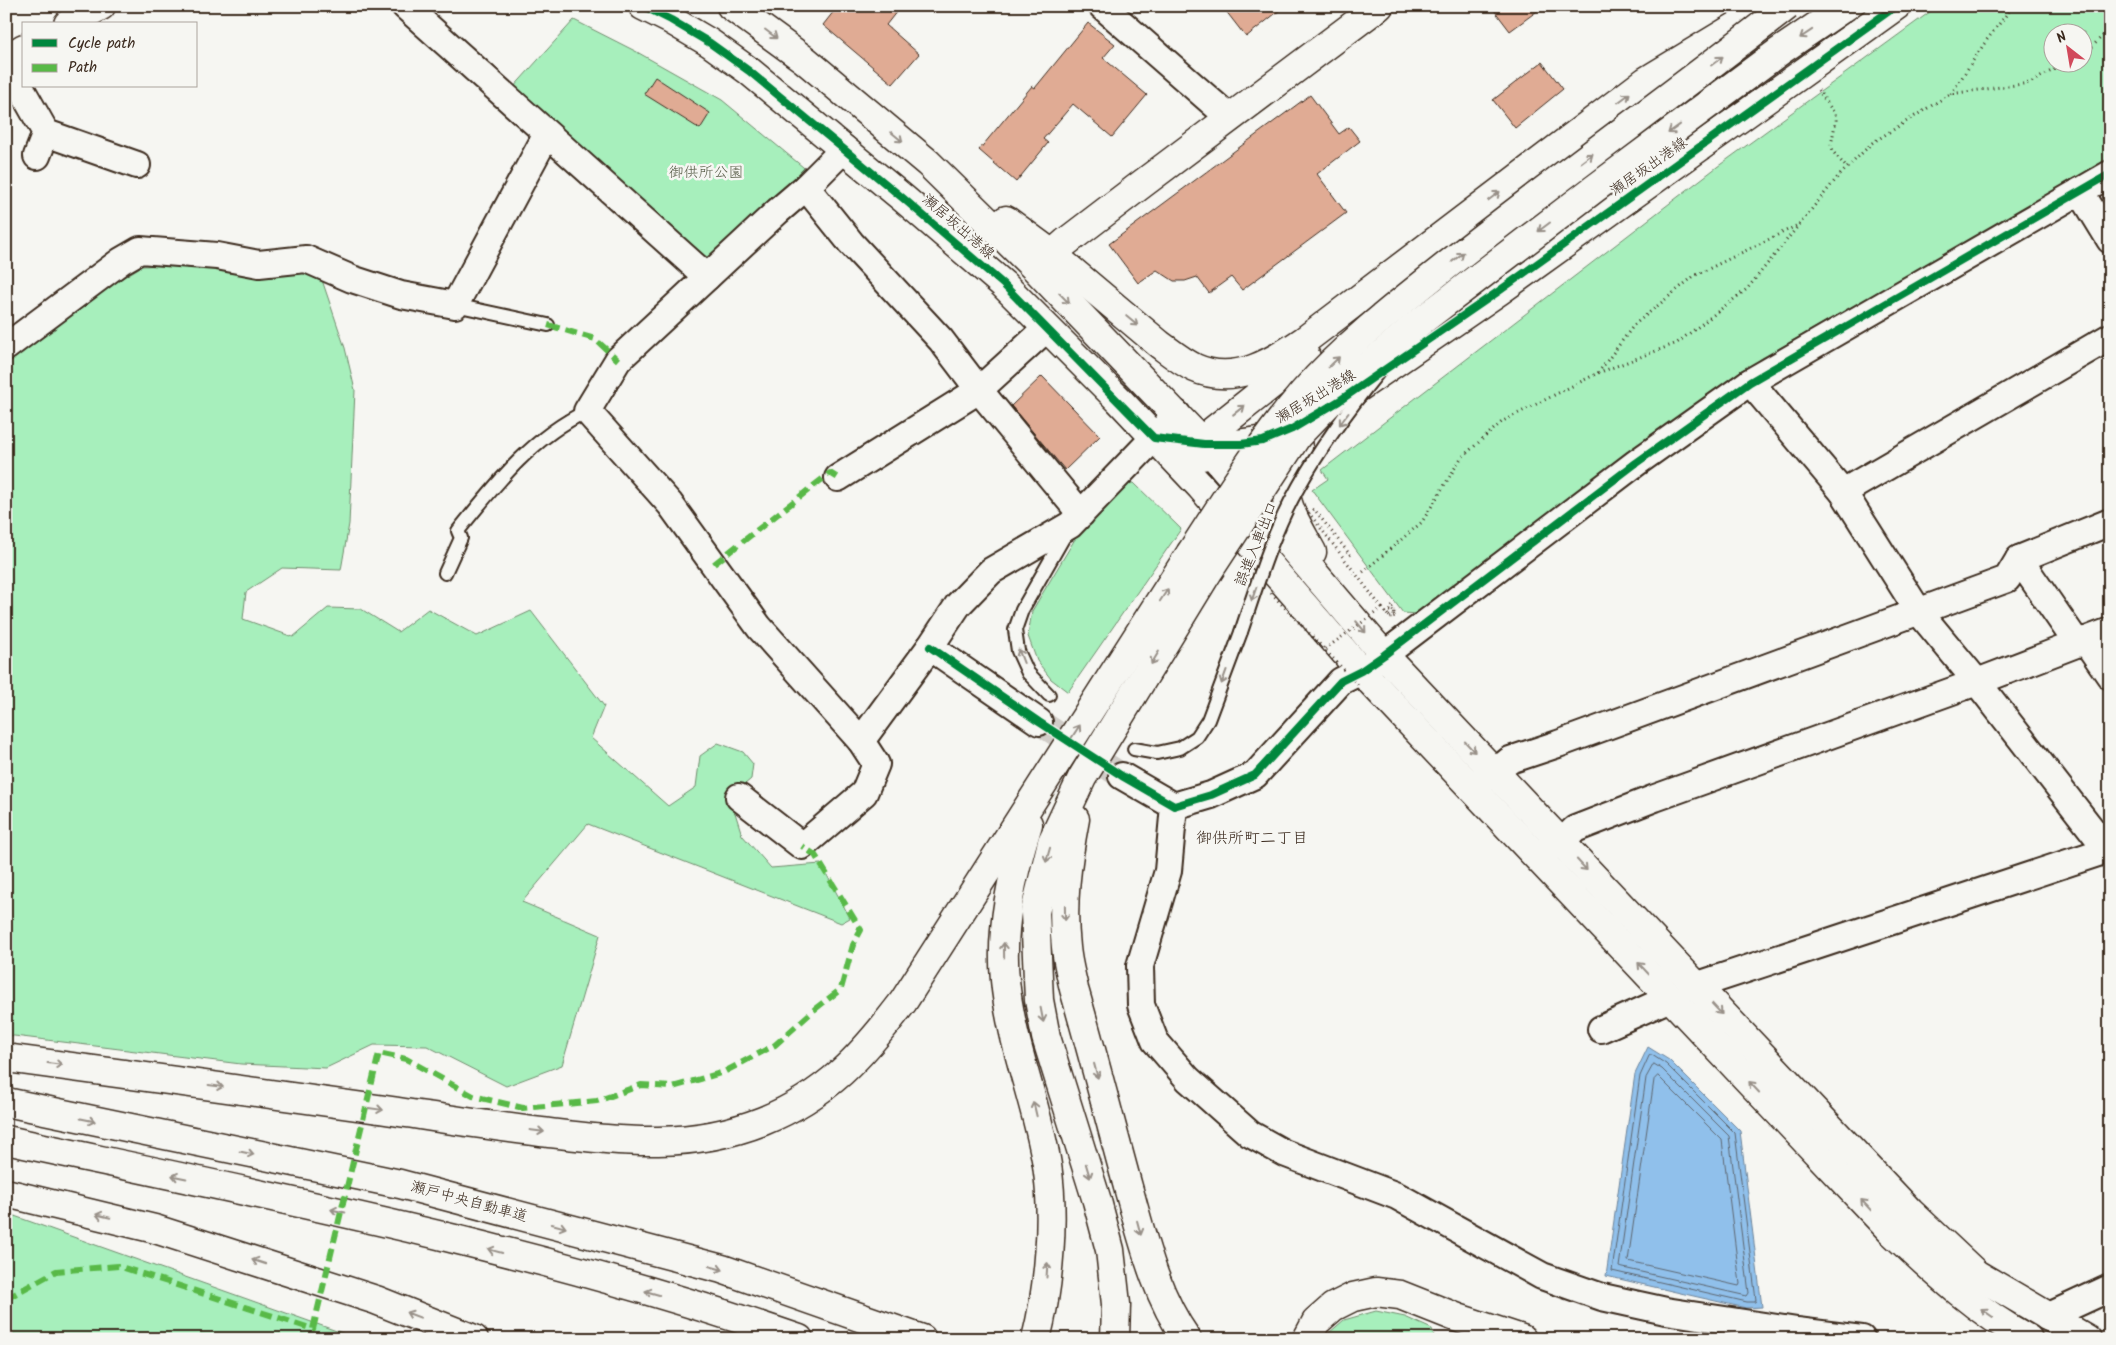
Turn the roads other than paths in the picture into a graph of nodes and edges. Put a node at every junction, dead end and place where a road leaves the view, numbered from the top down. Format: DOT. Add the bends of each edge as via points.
graph roads {
  1 [pos="102,6"];
  2 [pos="405,6"];
  3 [pos="643,6"];
  4 [pos="732,6"];
  5 [pos="1102,6"];
  6 [pos="1378,6"];
  7 [pos="1743,6"];
  8 [pos="1770,6"];
  9 [pos="1787,6"];
  10 [pos="1846,6"];
  11 [pos="1896,6"];
  12 [pos="72,22"];
  13 [pos="22,49"];
  14 [pos="6,60"];
  15 [pos="1646,81"];
  16 [pos="1230,118"];
  17 [pos="547,134"];
  18 [pos="844,149"];
  19 [pos="137,165"];
  20 [pos="2110,174"];
  21 [pos="806,187"];
  22 [pos="2080,190"];
  23 [pos="1442,236"];
  24 [pos="2110,240"];
  25 [pos="1044,261"];
  26 [pos="707,277"];
  27 [pos="456,305"];
  28 [pos="548,324"];
  29 [pos="1416,325"];
  30 [pos="1047,328"];
  31 [pos="2110,337"];
  32 [pos="6,347"];
  33 [pos="1750,382"];
  34 [pos="978,390"];
  35 [pos="1339,401"];
  36 [pos="587,411"];
  37 [pos="1177,414"];
  38 [pos="1154,438"];
  39 [pos="1204,444"];
  40 [pos="838,478"];
  41 [pos="1201,487"];
  42 [pos="1843,492"];
  43 [pos="1076,520"];
  44 [pos="2110,522"];
  45 [pos="2018,559"];
  46 [pos="1199,563"];
  47 [pos="445,573"];
  48 [pos="1336,598"];
  49 [pos="1919,612"];
  50 [pos="2110,631"];
  51 [pos="2081,642"];
  52 [pos="930,647"];
  53 [pos="1384,654"];
  54 [pos="2110,676"];
  55 [pos="1360,679"];
  56 [pos="1977,682"];
  57 [pos="1049,695"];
  58 [pos="1039,722"];
  59 [pos="861,741"];
  60 [pos="1134,749"];
  61 [pos="1122,776"];
  62 [pos="1082,778"];
  63 [pos="1483,779"];
  64 [pos="1040,787"];
  65 [pos="739,797"];
  66 [pos="1174,806"];
  67 [pos="1561,843"];
  68 [pos="2109,851"];
  69 [pos="1536,854"];
  70 [pos="1695,986"];
  71 [pos="1670,998"];
  72 [pos="1601,1030"];
  73 [pos="6,1058"];
  74 [pos="6,1102"];
  75 [pos="6,1140"];
  76 [pos="6,1193"];
  77 [pos="2110,1288"];
  78 [pos="2046,1317"];
  79 [pos="1039,1328"];
  80 [pos="2020,1335"];
  81 [pos="474,1339"];
  82 [pos="799,1339"];
  83 [pos="922,1339"];
  84 [pos="1116,1339"];
  85 [pos="1187,1339"];
  86 [pos="1307,1339"];
  87 [pos="1522,1339"];
  88 [pos="1862,1339"];
  89 [pos="1984,1339"];
  90 [pos="2087,1339"];
  1 -- 12 [label="main road"];
  2 -- 17 [label="street"];
  3 -- 18 [label="main road, 瀬居坂出港線" via="702,39 749,71"];
  4 -- 25 [label="main road, 瀬居坂出港線, one-way" via="805,60"];
  5 -- 16 [label="street"];
  6 -- 16 [label="main road"];
  7 -- 15 [label="main road"];
  8 -- 15 [label="main road, 瀬居坂出港線"];
  46 -- 9 [label="main road, one-way, bridge" via="1246,467 1304,393 1334,361 1493,230"];
  10 -- 29 [label="main road, one-way, bridge" via="1780,51"];
  11 -- 35 [label="main road, 瀬居坂出港線" via="1515,280"];
  13 -- 14 [label="main road"];
  14 -- 19 [label="street" via="42,145"];
  23 -- 15 [label="main road, 瀬居坂出港線, one-way"];
  16 -- 25 [label="main road"];
  17 -- 26 [label="street"];
  17 -- 27 [label="street"];
  18 -- 21 [label="street"];
  18 -- 30 [label="main road, 瀬居坂出港線" via="1003,284"];
  20 -- 22 [label="street"];
  21 -- 26 [label="street"];
  21 -- 34 [label="street" via="851,243 941,340"];
  22 -- 24 [label="street"];
  22 -- 33 [label="street"];
  25 -- 23 [label="main road, 瀬居坂出港線, one-way" via="1178,358 1202,370 1224,375 1251,370 1285,354"];
  39 -- 23 [label="main road, 瀬居坂出港線, one-way" via="1213,431 1333,334"];
  25 -- 37 [label="main road, 瀬居坂出港線, one-way"];
  26 -- 36 [label="street" via="618,360"];
  27 -- 28 [label="lane"];
  27 -- 32 [label="street" via="401,295 306,260 258,264 217,256 140,250"];
  29 -- 46 [label="main road, bridge" via="1348,382 1297,436"];
  29 -- 60 [label="lane, 誤進入車出口, one-way, bridge" via="1322,448 1298,487 1272,545 1208,720 1197,737 1180,748 1156,753"];
  30 -- 34 [label="street"];
  30 -- 38 [label="main road, 瀬居坂出港線"];
  31 -- 42 [label="street"];
  33 -- 42 [label="street"];
  33 -- 53 [label="street" via="1628,469"];
  34 -- 40 [label="street"];
  34 -- 43 [label="street"];
  35 -- 39 [label="main road, 瀬居坂出港線" via="1292,430 1263,441"];
  35 -- 48 [label="main road" via="1299,445 1288,464 1284,481 1292,516"];
  36 -- 47 [label="lane" via="539,441 498,482 458,531 461,538"];
  36 -- 59 [label="street" via="670,504 759,628"];
  37 -- 38 [label="street"];
  37 -- 39 [label="main road, 瀬居坂出港線"];
  38 -- 39 [label="main road, 瀬居坂出港線"];
  38 -- 41 [label="main road"];
  38 -- 43 [label="street"];
  39 -- 41 [label="main road"];
  39 -- 48 [label="main road"];
  41 -- 55 [label="main road"];
  42 -- 49 [label="street"];
  43 -- 52 [label="street" via="991,570 958,605"];
  57 -- 43 [label="lane, one-way" via="1028,674 1018,651 1015,630 1022,610"];
  44 -- 45 [label="street"];
  45 -- 49 [label="street" via="2007,578"];
  45 -- 51 [label="street"];
  46 -- 62 [label="main road, one-way"];
  64 -- 46 [label="main road, one-way"];
  48 -- 53 [label="main road, one-way"];
  49 -- 56 [label="street"];
  49 -- 63 [label="street" via="1510,760"];
  50 -- 51 [label="street"];
  51 -- 54 [label="street"];
  51 -- 56 [label="street"];
  52 -- 58 [label="street"];
  52 -- 59 [label="street"];
  53 -- 55 [label="street"];
  53 -- 63 [label="main road, one-way"];
  55 -- 63 [label="main road"];
  55 -- 66 [label="street" via="1341,681 1255,775 1211,795"];
  56 -- 67 [label="street" via="1637,805 1576,829"];
  56 -- 68 [label="street"];
  59 -- 65 [label="street" via="876,764 864,793 802,846"];
  61 -- 66 [label="street"];
  62 -- 84 [label="main road, one-way" via="1052,842 1035,912 1039,1000 1046,1038 1110,1250"];
  62 -- 85 [label="main road, one-way" via="1068,856 1065,900 1066,946 1074,989 1142,1240 1156,1282"];
  63 -- 67 [label="main road"];
  63 -- 69 [label="main road"];
  73 -- 64 [label="main road, one-way" via="577,1136 658,1143 693,1140 726,1132 762,1121 797,1105 829,1084 854,1062 903,1002"];
  79 -- 64 [label="main road, one-way" via="1048,1272 1050,1209 1047,1166 1011,1023 1005,979 1004,933 1015,866"];
  66 -- 88 [label="street" via="1168,871 1140,966 1141,1005 1155,1041 1188,1079 1250,1134 1284,1153 1397,1196 1542,1276 1602,1297 1684,1314"];
  67 -- 69 [label="street"];
  67 -- 70 [label="main road, one-way"];
  68 -- 70 [label="street"];
  71 -- 69 [label="main road, one-way"];
  70 -- 78 [label="main road, one-way" via="1910,1212 1976,1274"];
  71 -- 72 [label="street"];
  80 -- 71 [label="main road, one-way" via="1960,1294 1892,1231"];
  74 -- 83 [label="main road, 瀬戸中央自動車道, one-way" via="400,1184 722,1269"];
  82 -- 75 [label="main road, one-way" via="720,1311 380,1220"];
  81 -- 76 [label="main road, one-way" via="376,1300 155,1229"];
  77 -- 78 [label="street"];
  78 -- 80 [label="main road"];
  78 -- 90 [label="main road"];
  80 -- 89 [label="main road"];
  86 -- 87 [label="main road" via="1316,1322 1333,1307 1353,1297 1376,1292 1400,1294"];
}
